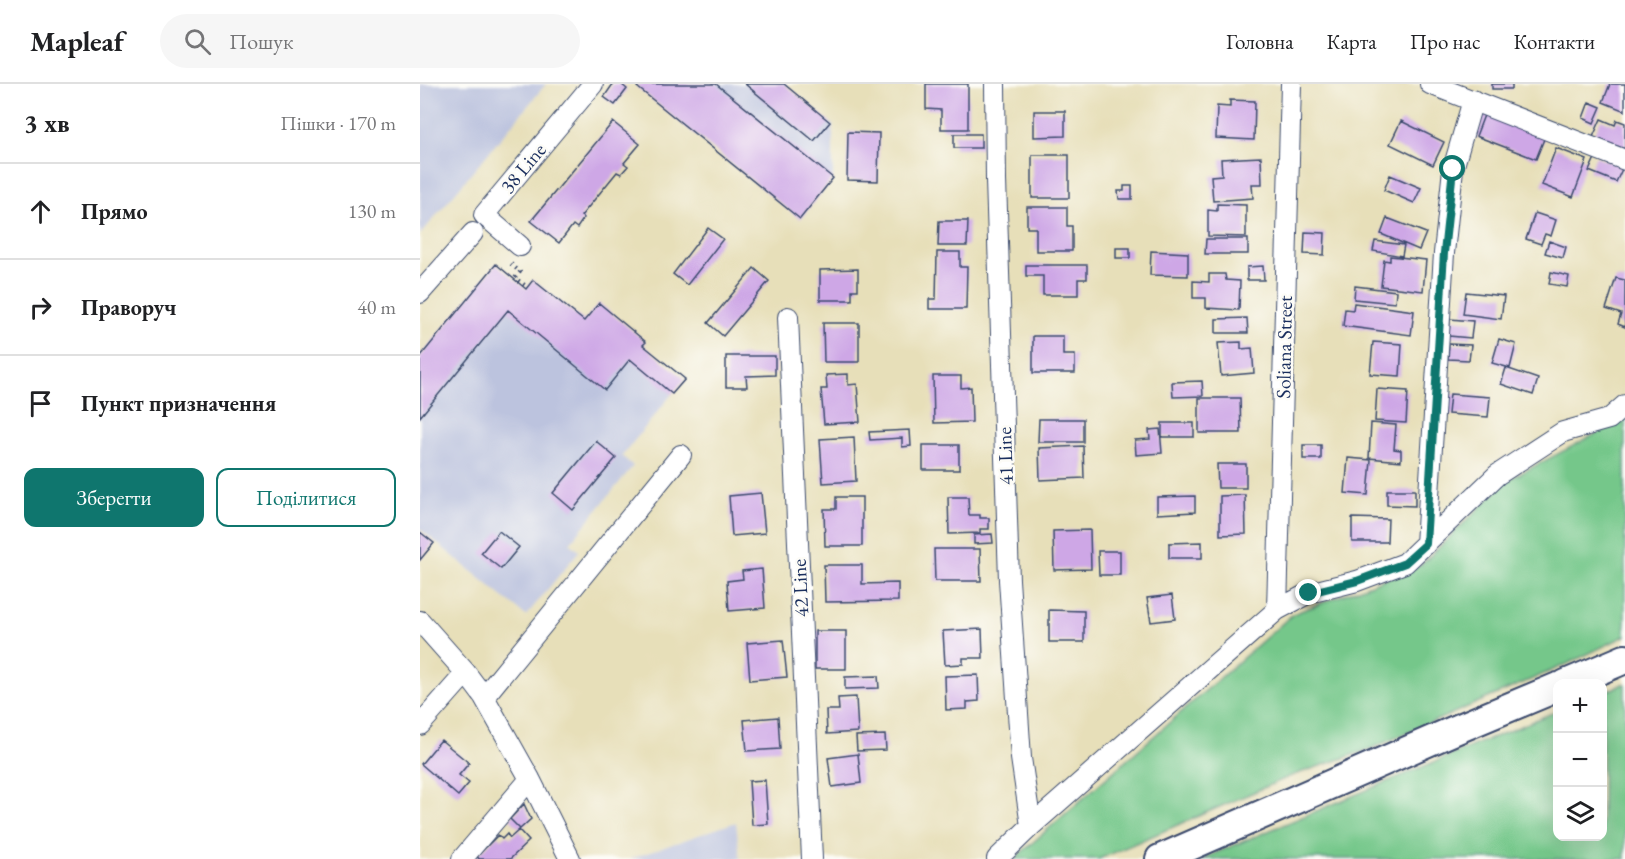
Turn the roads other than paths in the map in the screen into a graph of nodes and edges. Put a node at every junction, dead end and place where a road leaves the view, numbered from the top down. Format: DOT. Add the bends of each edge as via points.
graph roads {
  1 [pos="593,84"];
  2 [pos="995,84"];
  3 [pos="1291,84"];
  4 [pos="1430,84"];
  5 [pos="1473,100"];
  6 [pos="1625,160"];
  7 [pos="472,233"];
  8 [pos="520,246"];
  9 [pos="420,293"];
  10 [pos="788,317"];
  11 [pos="1625,405"];
  12 [pos="681,455"];
  13 [pos="1426,544"];
  14 [pos="1277,610"];
  15 [pos="420,621"];
  16 [pos="1625,659"];
  17 [pos="466,673"];
  18 [pos="1578,679"];
  19 [pos="1553,689"];
  20 [pos="484,697"];
  21 [pos="420,725"];
  22 [pos="530,779"];
  23 [pos="1031,826"];
  24 [pos="462,859"];
  25 [pos="570,859"];
  26 [pos="812,859"];
  27 [pos="997,859"];
  28 [pos="1160,859"];
  1 -- 8 [label="street, 38 Line" via="483,215"];
  2 -- 23 [label="street, 41 Line" via="1009,580 1021,758"];
  3 -- 14 [label="street, Soliana Street"];
  4 -- 5 [label="street"];
  5 -- 6 [label="street"];
  5 -- 13 [label="street" via="1453,169 1445,243"];
  7 -- 9 [label="street"];
  10 -- 26 [label="street, 42 Line"];
  11 -- 13 [label="street" via="1609,419 1563,432 1497,475"];
  12 -- 20 [label="street"];
  13 -- 14 [label="street" via="1405,563 1309,593"];
  14 -- 23 [label="street"];
  15 -- 17 [label="street"];
  16 -- 18 [label="highway"];
  17 -- 20 [label="street"];
  17 -- 21 [label="street"];
  19 -- 28 [label="highway"];
  20 -- 22 [label="street"];
  22 -- 24 [label="street"];
  22 -- 25 [label="street"];
  23 -- 27 [label="street"];
}
